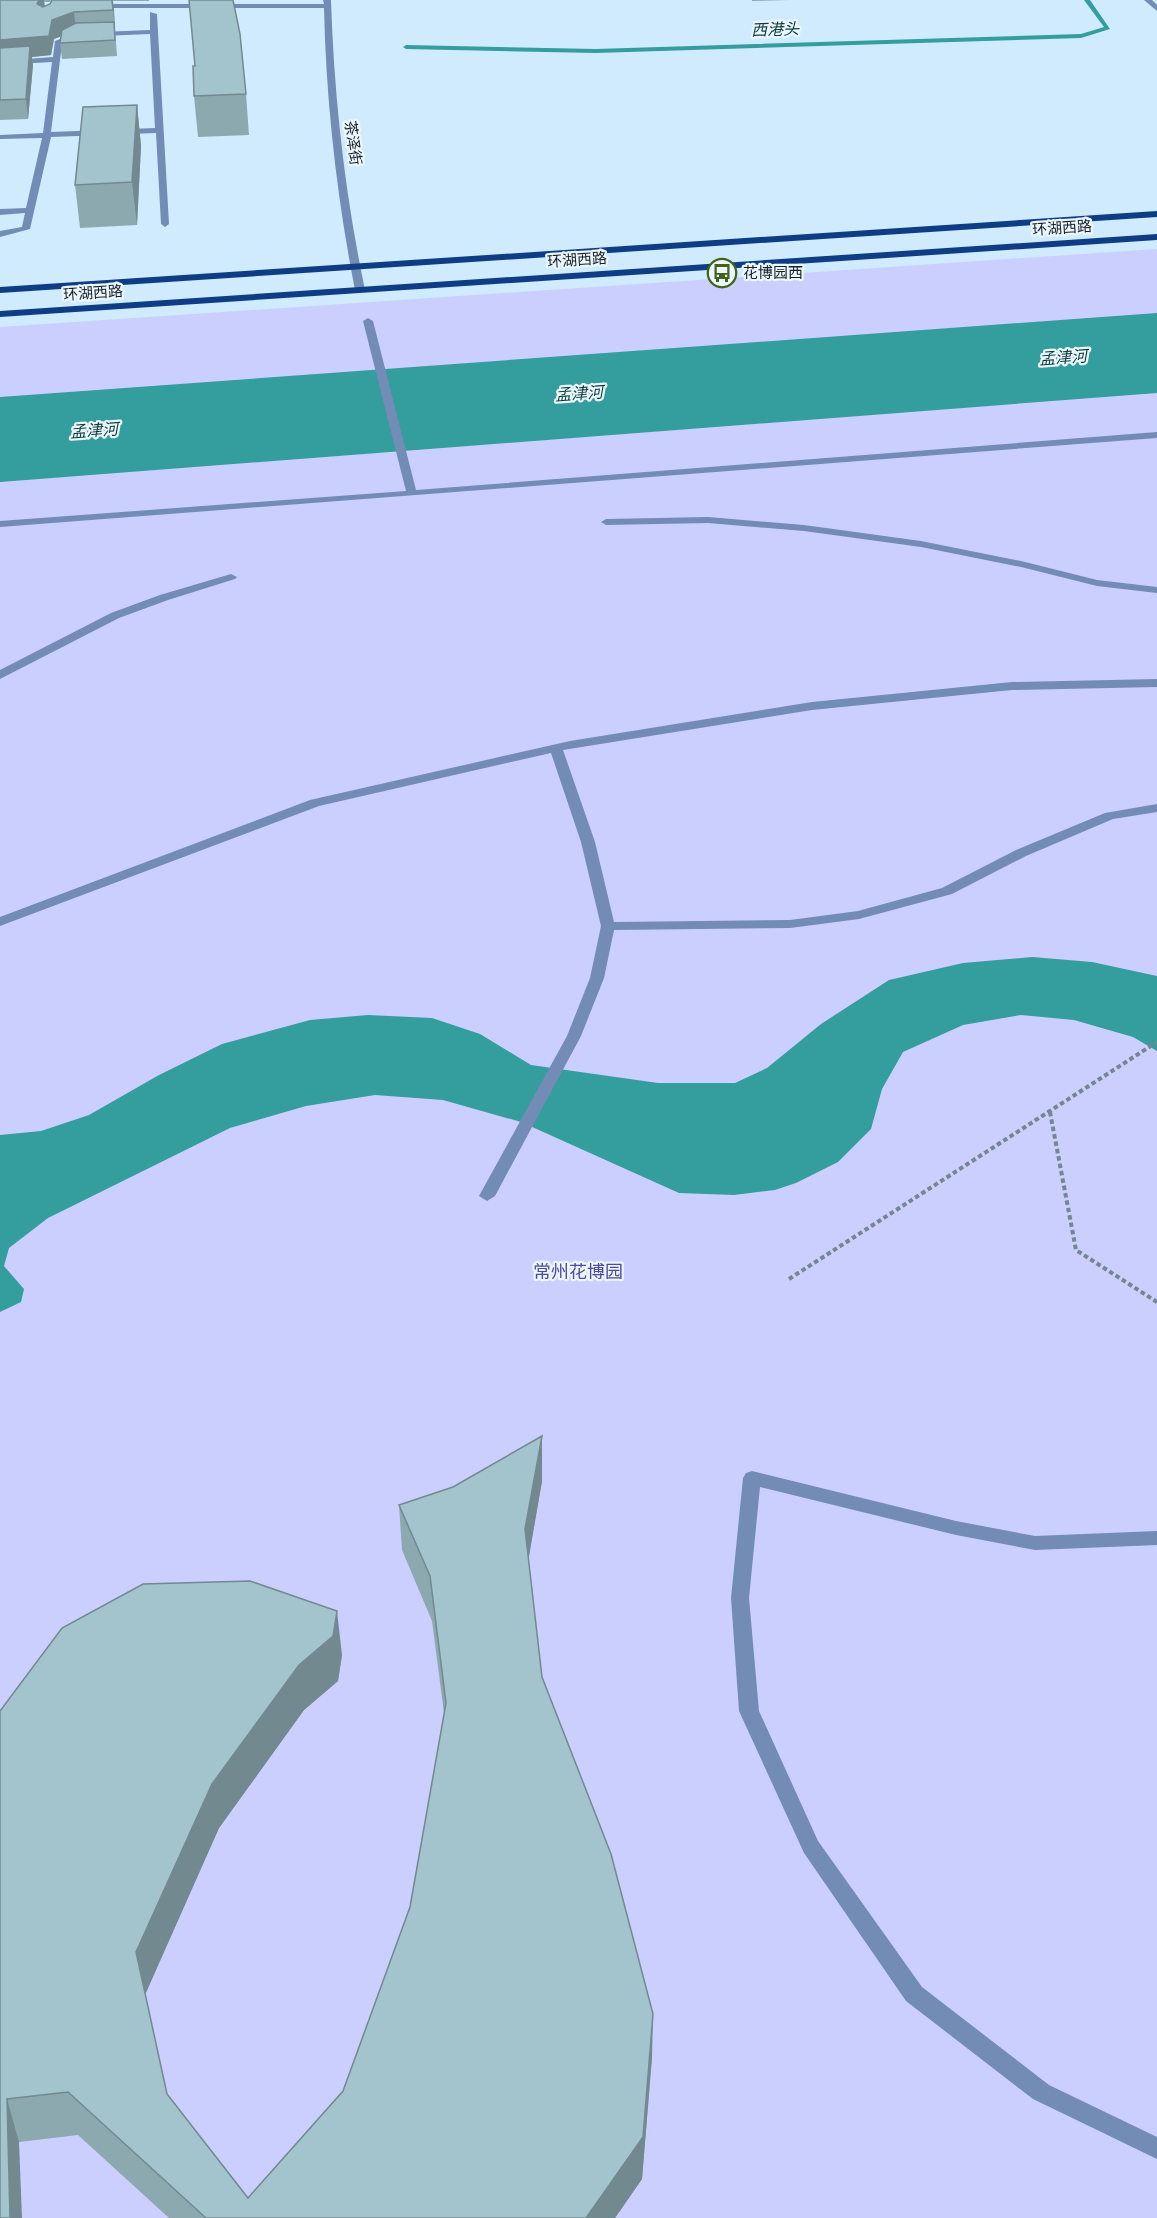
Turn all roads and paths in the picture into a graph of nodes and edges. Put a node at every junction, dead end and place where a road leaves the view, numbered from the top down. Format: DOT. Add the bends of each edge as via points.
graph roads {
  1 [pos="1148,0"];
  2 [pos="137,3"];
  3 [pos="327,3"];
  4 [pos="89,6"];
  5 [pos="1157,9"];
  6 [pos="153,14"];
  7 [pos="154,32"];
  8 [pos="56,58"];
  9 [pos="0,63"];
  10 [pos="160,130"];
  11 [pos="47,135"];
  12 [pos="0,137"];
  13 [pos="30,210"];
  14 [pos="0,212"];
  15 [pos="1157,214"];
  16 [pos="165,224"];
  17 [pos="0,234"];
  18 [pos="1157,237"];
  19 [pos="355,267"];
  20 [pos="0,290"];
  21 [pos="360,290"];
  22 [pos="0,314"];
  23 [pos="368,321"];
  24 [pos="1157,435"];
  25 [pos="412,494"];
  26 [pos="606,522"];
  27 [pos="0,524"];
  28 [pos="231,577"];
  29 [pos="1157,590"];
  30 [pos="0,675"];
  31 [pos="1157,683"];
  32 [pos="556,748"];
  33 [pos="1157,808"];
  34 [pos="0,922"];
  35 [pos="608,926"];
  36 [pos="1157,1042"];
  37 [pos="1050,1112"];
  38 [pos="488,1196"];
  39 [pos="789,1279"];
  40 [pos="1157,1302"];
  41 [pos="1157,1538"];
  42 [pos="1157,2148"];
  1 -- 5 [label="street"];
  2 -- 3 [label="street"];
  2 -- 4 [label="street"];
  3 -- 19 [label="street, 茶泽街" via="329,73"];
  6 -- 7 [label="street"];
  7 -- 8 [label="street" via="75,35 58,43"];
  7 -- 10 [label="street"];
  8 -- 9 [label="street"];
  8 -- 11 [label="street"];
  10 -- 11 [label="street"];
  10 -- 16 [label="street"];
  11 -- 12 [label="street"];
  11 -- 13 [label="street"];
  13 -- 14 [label="street"];
  13 -- 17 [label="street" via="26,229"];
  15 -- 19 [label="main road, 环湖西路"];
  18 -- 21 [label="main road, 环湖西路"];
  19 -- 20 [label="main road, 环湖西路"];
  19 -- 21 [label="street, 茶泽街"];
  21 -- 22 [label="main road, 环湖西路"];
  23 -- 25 [label="street"];
  24 -- 25 [label="street"];
  25 -- 27 [label="street"];
  26 -- 29 [label="street" via="708,520 804,528 921,544 1097,583"];
  28 -- 30 [label="street" via="163,597 99,623"];
  31 -- 32 [label="street" via="1012,686 812,706"];
  32 -- 34 [label="street" via="315,803"];
  32 -- 35 [label="street" via="588,842"];
  33 -- 35 [label="street" via="1110,816 1021,853 948,891 859,915 790,924"];
  35 -- 38 [label="street" via="597,978 574,1036"];
  36 -- 37 [label="path"];
  37 -- 39 [label="path"];
  37 -- 40 [label="path" via="1076,1250"];
  41 -- 42 [label="street" via="1035,1543 956,1528 752,1478 740,1598 749,1711 811,1847 914,1994 1041,2092"];
}
